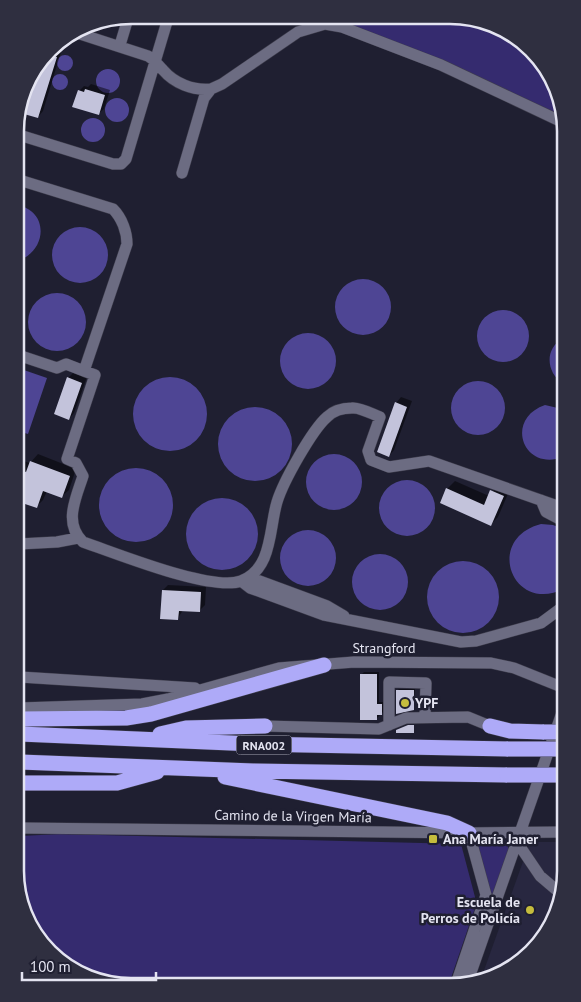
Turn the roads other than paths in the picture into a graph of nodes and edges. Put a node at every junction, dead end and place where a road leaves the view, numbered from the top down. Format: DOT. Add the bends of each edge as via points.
graph roads {
  1 [pos="126,24"];
  2 [pos="166,24"];
  3 [pos="325,24"];
  4 [pos="325,24"];
  5 [pos="84,35"];
  6 [pos="120,46"];
  7 [pos="156,60"];
  8 [pos="211,89"];
  9 [pos="556,119"];
  10 [pos="24,136"];
  11 [pos="182,173"];
  12 [pos="24,182"];
  13 [pos="24,357"];
  14 [pos="84,371"];
  15 [pos="541,500"];
  16 [pos="557,506"];
  17 [pos="557,518"];
  18 [pos="78,538"];
  19 [pos="24,544"];
  20 [pos="241,581"];
  21 [pos="557,611"];
  22 [pos="324,665"];
  23 [pos="24,677"];
  24 [pos="557,685"];
  25 [pos="202,688"];
  26 [pos="24,708"];
  27 [pos="426,718"];
  28 [pos="24,719"];
  29 [pos="389,725"];
  30 [pos="265,726"];
  31 [pos="490,726"];
  32 [pos="557,727"];
  33 [pos="557,732"];
  34 [pos="24,734"];
  35 [pos="146,738"];
  36 [pos="557,749"];
  37 [pos="24,762"];
  38 [pos="176,768"];
  39 [pos="557,775"];
  40 [pos="24,783"];
  41 [pos="24,828"];
  42 [pos="469,833"];
  43 [pos="557,833"];
  44 [pos="518,837"];
  45 [pos="555,889"];
  46 [pos="470,976"];
  47 [pos="458,978"];
  1 -- 6 [label="street"];
  2 -- 7 [label="street"];
  3 -- 9 [label="street" via="342,27 441,65"];
  4 -- 8 [label="street" via="298,32"];
  5 -- 6 [label="street"];
  6 -- 7 [label="street"];
  7 -- 8 [label="street" via="163,71 182,85"];
  7 -- 10 [label="street" via="126,159 121,164"];
  8 -- 11 [label="street" via="204,98"];
  12 -- 14 [label="street" via="113,209 119,214 127,236"];
  13 -- 14 [label="street" via="57,368 66,364"];
  14 -- 18 [label="street" via="95,375 67,459 76,463 83,476 71,513"];
  15 -- 16 [label="street"];
  15 -- 17 [label="street" via="546,512"];
  15 -- 20 [label="street" via="429,461 389,467 371,460 368,452 380,417 354,408 342,409 328,416 316,429 277,502 267,554 257,570"];
  18 -- 19 [label="street"];
  18 -- 20 [label="street" via="201,580"];
  20 -- 21 [label="street" via="250,588 324,615 443,640 468,642 541,623"];
  22 -- 24 [label="street, Strangford" via="354,662 491,663 514,668"];
  22 -- 25 [label="street, Strangford" via="279,668"];
  22 -- 28 [label="highway" via="151,714 126,718"];
  23 -- 25 [label="street, Strangford"];
  25 -- 26 [label="street, Strangford" via="142,704"];
  27 -- 29 [label="street" via="406,718"];
  27 -- 29 [label="street" via="426,683 389,682"];
  27 -- 31 [label="street" via="472,718"];
  29 -- 30 [label="street" via="379,729"];
  30 -- 35 [label="highway" via="186,728"];
  31 -- 33 [label="highway, bridge" via="510,731"];
  32 -- 44 [label="street"];
  34 -- 35 [label="highway, RNA002"];
  35 -- 36 [label="highway, RNA002, bridge" via="254,744"];
  37 -- 38 [label="highway, RNA002"];
  38 -- 39 [label="highway, RNA002, bridge"];
  38 -- 40 [label="highway" via="117,783"];
  38 -- 42 [label="highway" via="427,818"];
  41 -- 42 [label="street, Camino de la Virgen María"];
  42 -- 44 [label="street, Camino de la Virgen María"];
  42 -- 47 [label="street" via="486,895"];
  43 -- 44 [label="street, Camino de la Virgen María"];
  44 -- 45 [label="street" via="540,876"];
  44 -- 46 [label="street"];
}
